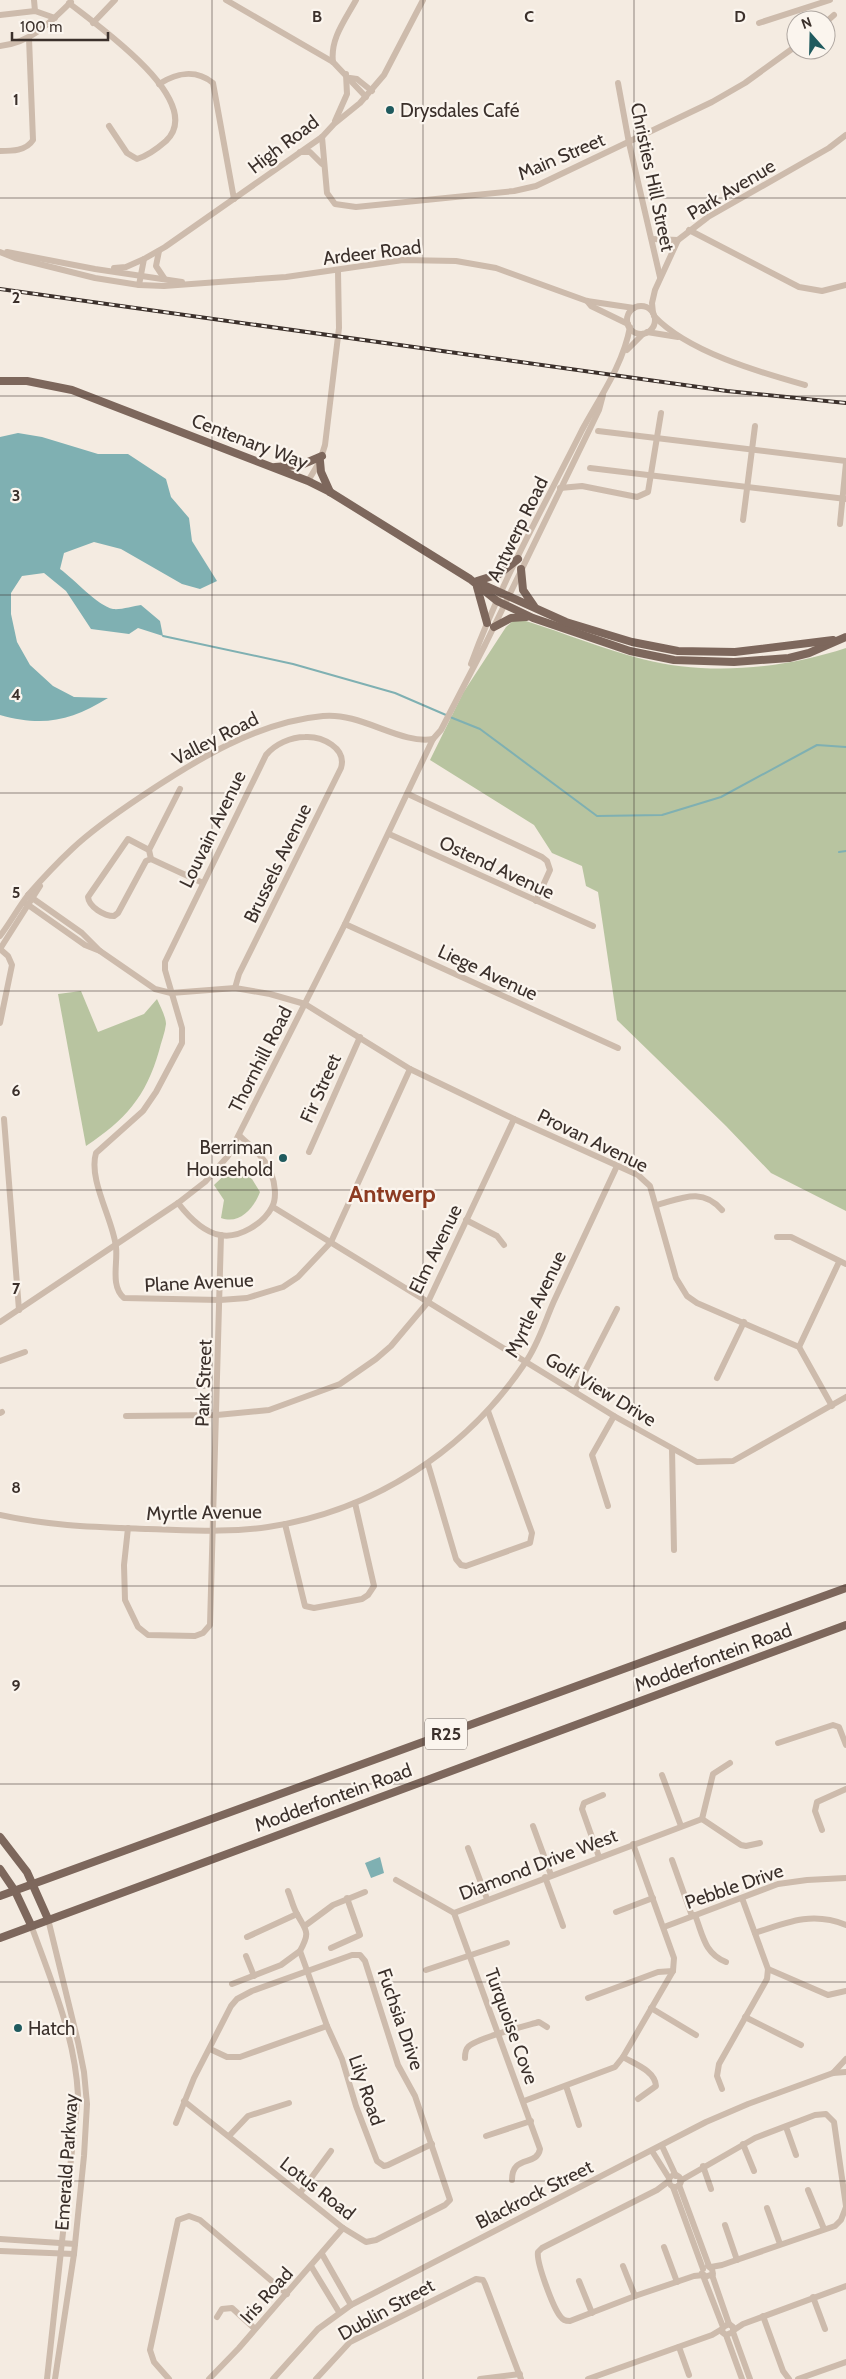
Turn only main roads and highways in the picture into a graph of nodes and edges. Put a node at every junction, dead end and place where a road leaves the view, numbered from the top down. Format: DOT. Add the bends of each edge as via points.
graph roads {
  1 [pos="0,381"];
  2 [pos="273,468"];
  3 [pos="330,492"];
  4 [pos="518,559"];
  5 [pos="521,569"];
  6 [pos="475,582"];
  7 [pos="536,607"];
  8 [pos="533,618"];
  9 [pos="846,637"];
  10 [pos="837,640"];
  11 [pos="846,1588"];
  12 [pos="846,1626"];
  13 [pos="0,1837"];
  14 [pos="0,1869"];
  15 [pos="34,1884"];
  16 [pos="15,1891"];
  17 [pos="0,1896"];
  18 [pos="48,1919"];
  19 [pos="31,1925"];
  20 [pos="0,1938"];
  1 -- 2 [label="main road, Centenary Way" via="26,381 72,390"];
  2 -- 3 [label="main road, Centenary Way"];
  2 -- 3 [label="main road" via="321,459 321,472"];
  3 -- 6 [label="main road, Centenary Way"];
  4 -- 6 [label="main road" via="499,574"];
  5 -- 7 [label="main road" via="523,590"];
  6 -- 7 [label="main road, Centenary Way"];
  6 -- 8 [label="main road, Centenary Way" via="501,603"];
  6 -- 8 [label="main road" via="490,625 517,616"];
  7 -- 10 [label="main road, Centenary Way" via="566,622 632,642 678,651 735,652"];
  8 -- 10 [label="main road, Centenary Way" via="630,651 724,663 788,658 809,653"];
  9 -- 10 [label="main road, Centenary Way"];
  11 -- 15 [label="main road, Modderfontein Road / R25"];
  12 -- 18 [label="main road, Modderfontein Road / R25"];
  13 -- 15 [label="main road"];
  14 -- 16 [label="main road"];
  15 -- 16 [label="main road, Modderfontein Road / R25"];
  15 -- 18 [label="main road"];
  16 -- 17 [label="main road, Modderfontein Road / R25"];
  16 -- 19 [label="main road"];
  18 -- 19 [label="main road, Modderfontein Road / R25"];
  19 -- 20 [label="main road, Modderfontein Road / R25"];
}
